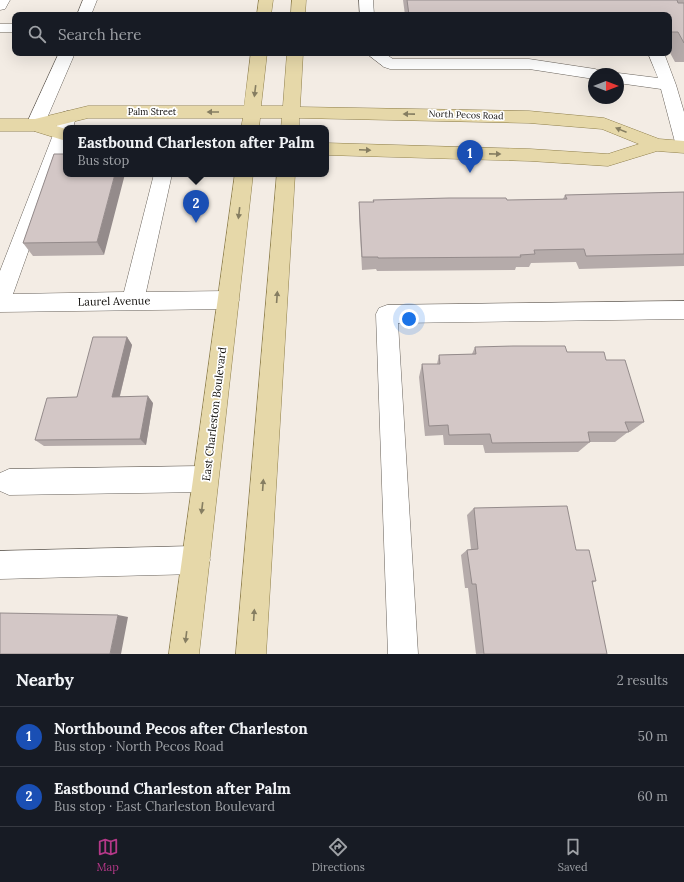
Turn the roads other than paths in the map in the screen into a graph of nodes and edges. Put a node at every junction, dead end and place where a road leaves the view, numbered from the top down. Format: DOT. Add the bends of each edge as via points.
graph roads {
  1 [pos="3,0"];
  2 [pos="90,0"];
  3 [pos="266,0"];
  4 [pos="299,0"];
  5 [pos="366,0"];
  6 [pos="0,6"];
  7 [pos="85,12"];
  8 [pos="264,12"];
  9 [pos="298,12"];
  10 [pos="367,12"];
  11 [pos="0,28"];
  12 [pos="12,28"];
  13 [pos="66,56"];
  14 [pos="259,56"];
  15 [pos="295,56"];
  16 [pos="378,56"];
  17 [pos="658,56"];
  18 [pos="588,73"];
  19 [pos="624,79"];
  20 [pos="673,83"];
  21 [pos="271,112"];
  22 [pos="251,120"];
  23 [pos="290,120"];
  24 [pos="0,125"];
  25 [pos="35,125"];
  26 [pos="70,125"];
  27 [pos="63,129"];
  28 [pos="63,134"];
  29 [pos="684,142"];
  30 [pos="657,145"];
  31 [pos="684,147"];
  32 [pos="329,149"];
  33 [pos="162,177"];
  34 [pos="244,177"];
  35 [pos="286,177"];
  36 [pos="0,299"];
  37 [pos="228,300"];
  38 [pos="132,301"];
  39 [pos="0,303"];
  40 [pos="684,310"];
  41 [pos="205,479"];
  42 [pos="9,482"];
  43 [pos="196,560"];
  44 [pos="0,565"];
  45 [pos="184,654"];
  46 [pos="251,654"];
  47 [pos="403,654"];
  1 -- 6 [label="street"];
  2 -- 7 [label="street"];
  3 -- 8 [label="main road"];
  4 -- 9 [label="main road"];
  5 -- 10 [label="street"];
  11 -- 12 [label="street"];
  13 -- 25 [label="street"];
  14 -- 22 [label="main road, one-way"];
  15 -- 23 [label="main road"];
  16 -- 18 [label="street" via="390,64 529,64"];
  17 -- 20 [label="street"];
  19 -- 20 [label="street"];
  20 -- 29 [label="street"];
  21 -- 22 [label="main road, Palm Street"];
  21 -- 23 [label="main road, North Pecos Road"];
  22 -- 26 [label="main road, Palm Street, one-way" via="88,112"];
  30 -- 23 [label="main road, North Pecos Road, one-way" via="604,124 529,117 464,115"];
  24 -- 25 [label="main road"];
  25 -- 27 [label="main road"];
  28 -- 36 [label="street"];
  30 -- 31 [label="main road, North Pecos Road"];
  32 -- 30 [label="main road, North Pecos Road, one-way" via="608,160"];
  33 -- 38 [label="street"];
  34 -- 37 [label="main road, East Charleston Boulevard, one-way"];
  46 -- 35 [label="main road, one-way"];
  37 -- 38 [label="street, Laurel Avenue"];
  37 -- 41 [label="main road, East Charleston Boulevard"];
  38 -- 39 [label="street, Laurel Avenue"];
  40 -- 47 [label="street" via="387,314"];
  41 -- 42 [label="street"];
  41 -- 43 [label="main road, East Charleston Boulevard, one-way"];
  43 -- 44 [label="street"];
  43 -- 45 [label="main road, East Charleston Boulevard, one-way"];
}
